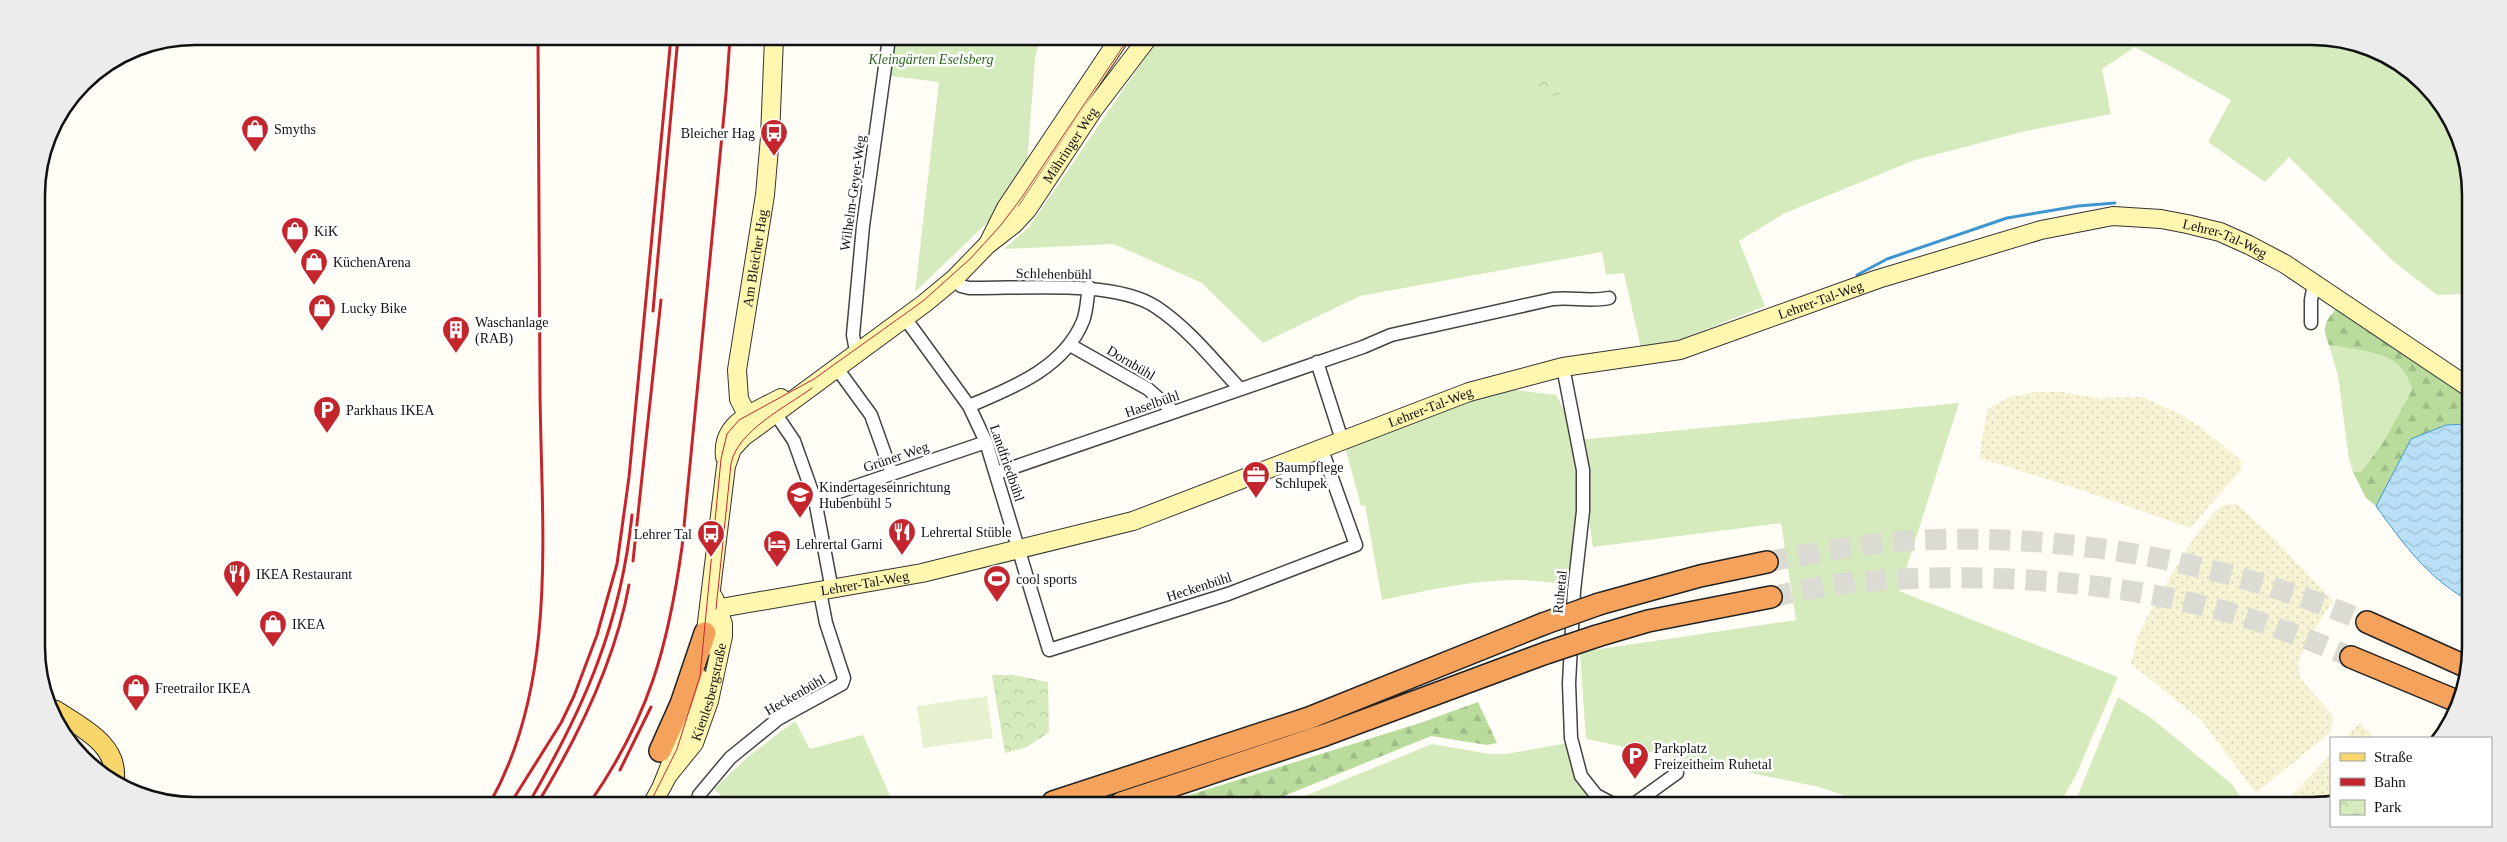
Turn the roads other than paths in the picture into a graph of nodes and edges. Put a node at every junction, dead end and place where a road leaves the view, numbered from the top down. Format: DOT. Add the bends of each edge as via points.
graph roads {
  1 [pos="774,45"];
  2 [pos="888,45"];
  3 [pos="1115,45"];
  4 [pos="1142,45"];
  5 [pos="987,245"];
  6 [pos="954,278"];
  7 [pos="2314,283"];
  8 [pos="1089,288"];
  9 [pos="1609,298"];
  10 [pos="905,318"];
  11 [pos="2311,323"];
  12 [pos="1070,345"];
  13 [pos="858,351"];
  14 [pos="1317,362"];
  15 [pos="836,367"];
  16 [pos="1563,368"];
  17 [pos="819,379"];
  18 [pos="2462,383"];
  19 [pos="1240,389"];
  20 [pos="969,406"];
  21 [pos="1174,412"];
  22 [pos="775,413"];
  23 [pos="751,422"];
  24 [pos="1342,440"];
  25 [pos="986,442"];
  26 [pos="1322,450"];
  27 [pos="997,473"];
  28 [pos="892,474"];
  29 [pos="815,500"];
  30 [pos="1019,550"];
  31 [pos="1767,562"];
  32 [pos="826,591"];
  33 [pos="1771,597"];
  34 [pos="713,610"];
  35 [pos="2367,622"];
  36 [pos="705,633"];
  37 [pos="2351,657"];
  38 [pos="2461,664"];
  39 [pos="2452,699"];
  40 [pos="62,715"];
  41 [pos="660,751"];
  42 [pos="1677,773"];
  43 [pos="115,774"];
  44 [pos="662,786"];
  45 [pos="656,797"];
  46 [pos="698,797"];
  47 [pos="1068,797"];
  48 [pos="1137,797"];
  49 [pos="1600,797"];
  50 [pos="1644,797"];
  1 -- 23 [label="street, Am Bleicher Hag" via="765,195 737,370 738,395"];
  2 -- 13 [label="street, Wilhelm-Geyer-Weg" via="859,258 853,335"];
  3 -- 5 [label="street, Mähringer Weg" via="1006,208"];
  4 -- 5 [label="street, Mähringer Weg" via="1093,110 1027,210"];
  5 -- 6 [label="street, Mähringer Weg"];
  6 -- 8 [label="street, Schlehenbühl" via="961,286 969,288"];
  6 -- 10 [label="street, Mähringer Weg"];
  7 -- 11 [label="street"];
  7 -- 16 [label="street, Lehrer-Tal-Weg" via="2285,264 2220,232 2161,219 2113,216 2041,230 1878,279 1680,350"];
  7 -- 18 [label="street, Lehrer-Tal-Weg"];
  8 -- 12 [label="street" via="1083,321"];
  8 -- 19 [label="street, Schlehenbühl" via="1128,296 1154,306 1176,322"];
  9 -- 14 [label="street, Haselbühl" via="1592,302 1575,297 1553,299 1391,335"];
  10 -- 13 [label="street, Mähringer Weg"];
  10 -- 20 [label="street, Landfriedbühl"];
  12 -- 20 [label="street" via="1047,366 1018,385"];
  12 -- 21 [label="street, Dornbühl" via="1148,389"];
  13 -- 15 [label="street, Mähringer Weg"];
  14 -- 19 [label="street, Haselbühl"];
  14 -- 24 [label="street"];
  15 -- 17 [label="street, Mähringer Weg"];
  15 -- 28 [label="street" via="871,415"];
  16 -- 24 [label="street, Lehrer-Tal-Weg" via="1469,392"];
  16 -- 49 [label="street, Ruhetal" via="1583,470 1583,510 1569,684 1571,738 1580,776"];
  17 -- 22 [label="street, Mähringer Weg"];
  17 -- 23 [label="street, Mähringer Weg"];
  19 -- 21 [label="street, Haselbühl"];
  20 -- 25 [label="street, Landfriedbühl"];
  21 -- 27 [label="street, Haselbühl"];
  22 -- 23 [label="street, Mähringer Weg"];
  22 -- 29 [label="street" via="794,441"];
  23 -- 34 [label="street, Kienlesbergstraße" via="737,423 727,436 724,448 726,466 712,589"];
  24 -- 26 [label="street, Lehrer-Tal-Weg"];
  25 -- 27 [label="street, Landfriedbühl"];
  25 -- 28 [label="street, Grüner Weg"];
  26 -- 30 [label="street, Lehrer-Tal-Weg" via="1133,521"];
  26 -- 30 [label="street, Heckenbühl" via="1356,545 1228,594 1049,650"];
  27 -- 30 [label="street, Landfriedbühl"];
  28 -- 29 [label="street, Grüner Weg"];
  29 -- 32 [label="street"];
  30 -- 32 [label="street, Lehrer-Tal-Weg"];
  31 -- 47 [label="highway, bridge" via="1691,578 1599,604 1309,718"];
  32 -- 34 [label="street, Lehrer-Tal-Weg"];
  32 -- 46 [label="street, Heckenbühl" via="826,623 844,678 842,684 778,719 730,758"];
  33 -- 48 [label="highway, bridge" via="1648,621 1598,636 1325,735"];
  34 -- 36 [label="street"];
  34 -- 44 [label="street, Kienlesbergstraße" via="723,624 724,636 709,701 694,743"];
  35 -- 38 [label="highway"];
  36 -- 41 [label="highway" via="690,680"];
  36 -- 44 [label="street, Kienlesbergstraße" via="695,696"];
  37 -- 39 [label="highway"];
  40 -- 43 [label="main road" via="108,748"];
  42 -- 50 [label="street"];
  44 -- 45 [label="street, Kienlesbergstraße"];
}
